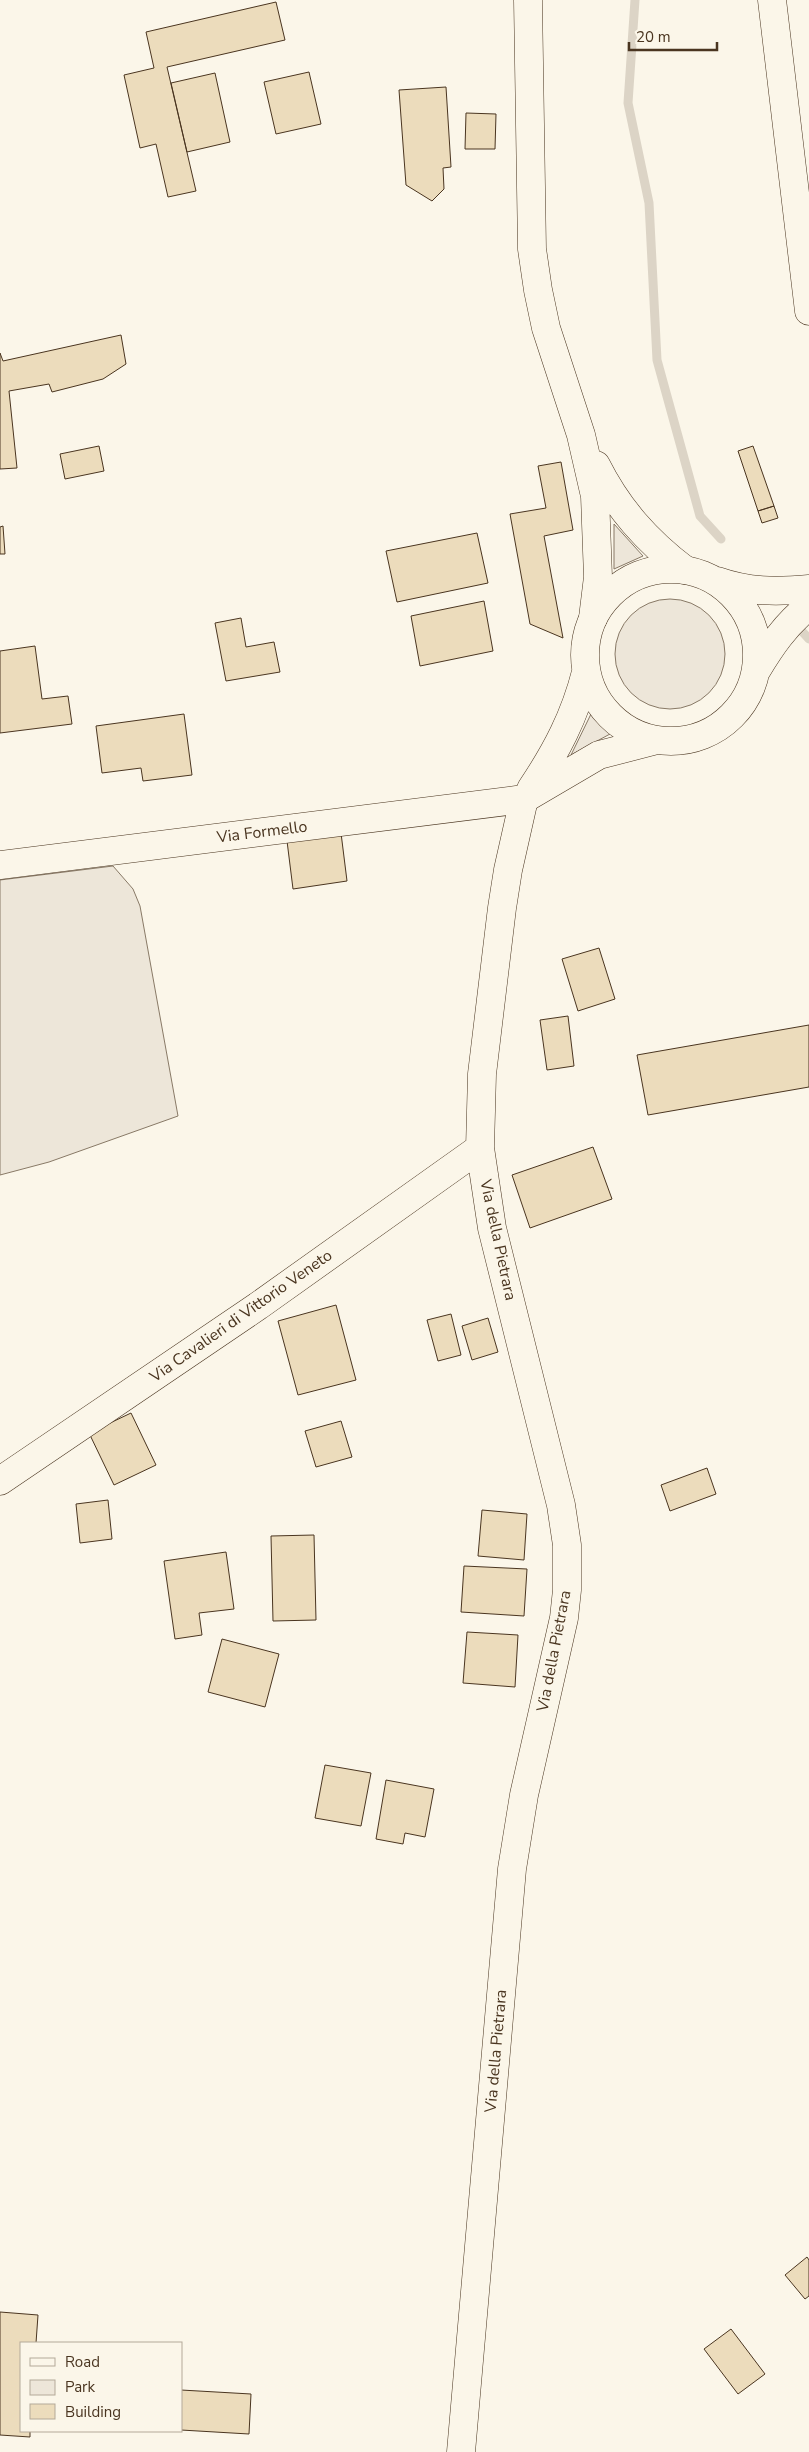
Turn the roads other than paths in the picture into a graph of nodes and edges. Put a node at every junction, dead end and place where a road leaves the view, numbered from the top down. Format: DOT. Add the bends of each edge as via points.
graph roads {
  1 [pos="528,0"];
  2 [pos="772,0"];
  3 [pos="809,311"];
  4 [pos="581,435"];
  5 [pos="685,570"];
  6 [pos="711,579"];
  7 [pos="809,589"];
  8 [pos="809,606"];
  9 [pos="593,618"];
  10 [pos="586,672"];
  11 [pos="756,672"];
  12 [pos="657,740"];
  13 [pos="524,798"];
  14 [pos="0,865"];
  15 [pos="480,1148"];
  16 [pos="0,1481"];
  17 [pos="461,2452"];
  1 -- 4 [label="street" via="530,195 535,270 550,344"];
  2 -- 3 [label="street"];
  4 -- 5 [label="street" via="609,490 630,520 659,550"];
  4 -- 9 [label="street" via="594,496 598,545"];
  5 -- 6 [label="street"];
  5 -- 9 [label="street" via="657,570 631,579 608,596"];
  6 -- 7 [label="street" via="761,592"];
  6 -- 11 [label="street" via="733,596 749,618 757,645"];
  8 -- 11 [label="street" via="776,638"];
  9 -- 10 [label="street" via="585,645"];
  10 -- 12 [label="street" via="604,710 619,724"];
  10 -- 13 [label="street" via="568,728"];
  11 -- 12 [label="street" via="746,699 716,728 698,737"];
  12 -- 13 [label="street" via="599,755"];
  13 -- 14 [label="street, Via Formello"];
  13 -- 15 [label="street, Via della Pietrara" via="502,908 482,1074"];
  15 -- 16 [label="street, Via Cavalieri di Vittorio Veneto" via="258,1306"];
  15 -- 17 [label="street, Via della Pietrara" via="492,1228 561,1505 568,1577 564,1618 533,1754 512,1869"];
}
